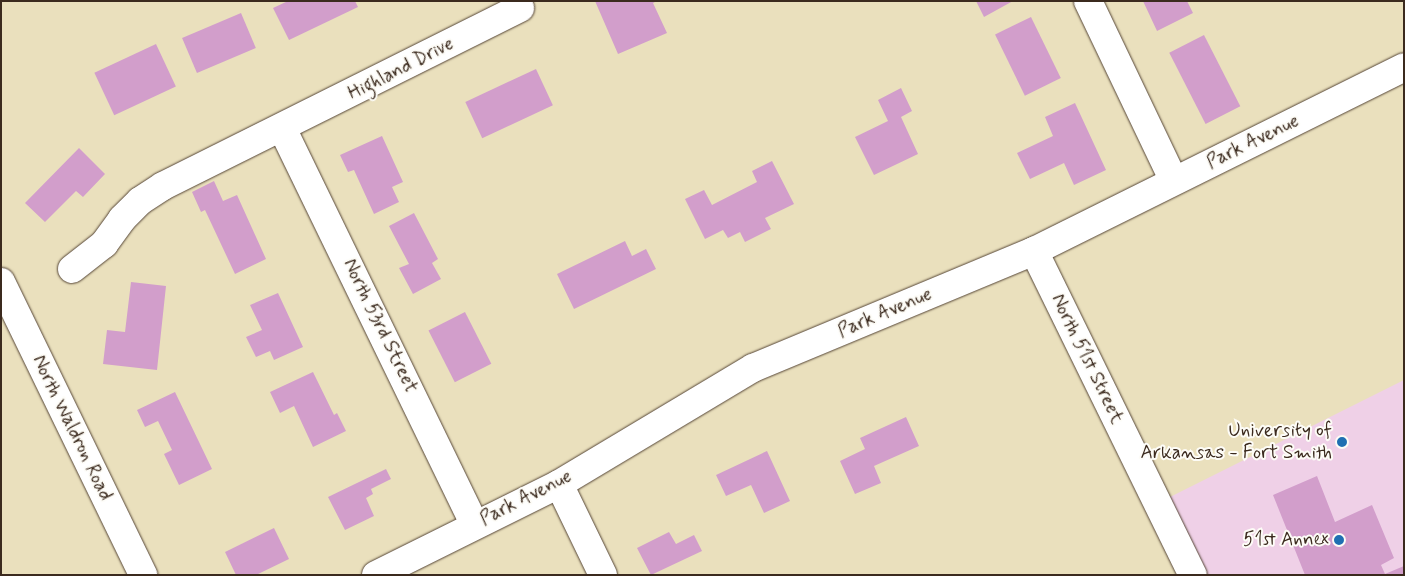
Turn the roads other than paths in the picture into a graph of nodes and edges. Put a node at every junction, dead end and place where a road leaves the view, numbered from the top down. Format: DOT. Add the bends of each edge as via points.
graph roads {
  1 [pos="1088,1"];
  2 [pos="520,8"];
  3 [pos="1404,67"];
  4 [pos="282,128"];
  5 [pos="1174,181"];
  6 [pos="1034,251"];
  7 [pos="72,269"];
  8 [pos="1,282"];
  9 [pos="559,484"];
  10 [pos="475,525"];
  11 [pos="143,575"];
  12 [pos="376,575"];
  13 [pos="604,575"];
  14 [pos="1193,575"];
  1 -- 5 [label="street"];
  2 -- 4 [label="street, Highland Drive"];
  3 -- 5 [label="street, Park Avenue"];
  4 -- 7 [label="street, Highland Drive" via="140,201 104,244"];
  4 -- 10 [label="street, North 53rd Street"];
  5 -- 6 [label="street, Park Avenue"];
  6 -- 9 [label="street, Park Avenue" via="753,368"];
  6 -- 14 [label="street, North 51st Street"];
  8 -- 11 [label="street, North Waldron Road"];
  9 -- 10 [label="street, Park Avenue"];
  9 -- 13 [label="street"];
  10 -- 12 [label="street, Park Avenue"];
}
